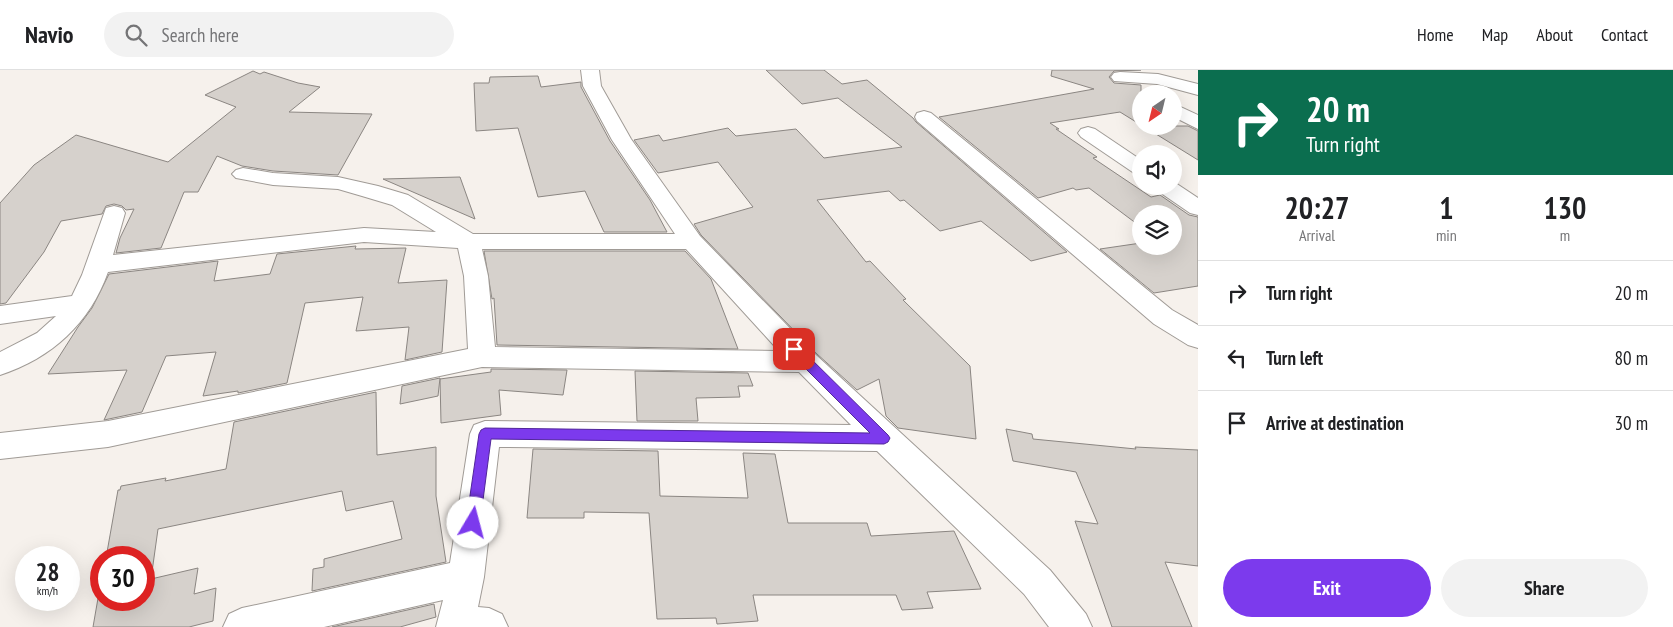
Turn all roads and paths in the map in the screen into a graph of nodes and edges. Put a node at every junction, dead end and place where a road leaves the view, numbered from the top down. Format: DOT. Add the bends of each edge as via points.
graph roads {
  1 [pos="590,70"];
  2 [pos="1132,85"];
  3 [pos="1180,85"];
  4 [pos="1182,86"];
  5 [pos="1198,90"];
  6 [pos="1182,114"];
  7 [pos="924,117"];
  8 [pos="1198,123"];
  9 [pos="1088,133"];
  10 [pos="1132,164"];
  11 [pos="243,174"];
  12 [pos="1179,195"];
  13 [pos="1198,208"];
  14 [pos="114,213"];
  15 [pos="468,241"];
  16 [pos="692,241"];
  17 [pos="97,265"];
  18 [pos="81,304"];
  19 [pos="0,315"];
  20 [pos="1198,338"];
  21 [pos="482,357"];
  22 [pos="806,362"];
  23 [pos="0,364"];
  24 [pos="884,438"];
  25 [pos="0,446"];
  26 [pos="466,577"];
  27 [pos="466,626"];
  28 [pos="242,627"];
  29 [pos="1073,627"];
  1 -- 16 [label="street" via="592,86 622,140"];
  2 -- 3 [label="street" via="1120,77 1158,79"];
  4 -- 5 [label="street"];
  6 -- 8 [label="street"];
  7 -- 20 [label="street" via="1163,317"];
  9 -- 10 [label="street"];
  11 -- 15 [label="street" via="338,183 370,191 400,200"];
  12 -- 13 [label="street"];
  14 -- 17 [label="street"];
  15 -- 16 [label="street"];
  15 -- 17 [label="street" via="364,235"];
  15 -- 21 [label="street" via="476,276"];
  16 -- 22 [label="street"];
  17 -- 18 [label="street"];
  18 -- 19 [label="street"];
  18 -- 23 [label="street" via="46,340"];
  21 -- 22 [label="street"];
  21 -- 25 [label="street" via="108,434"];
  22 -- 24 [label="street"];
  24 -- 26 [label="street" via="485,434"];
  24 -- 29 [label="street" via="1037,582"];
  26 -- 27 [label="street"];
  26 -- 28 [label="street"];
}
